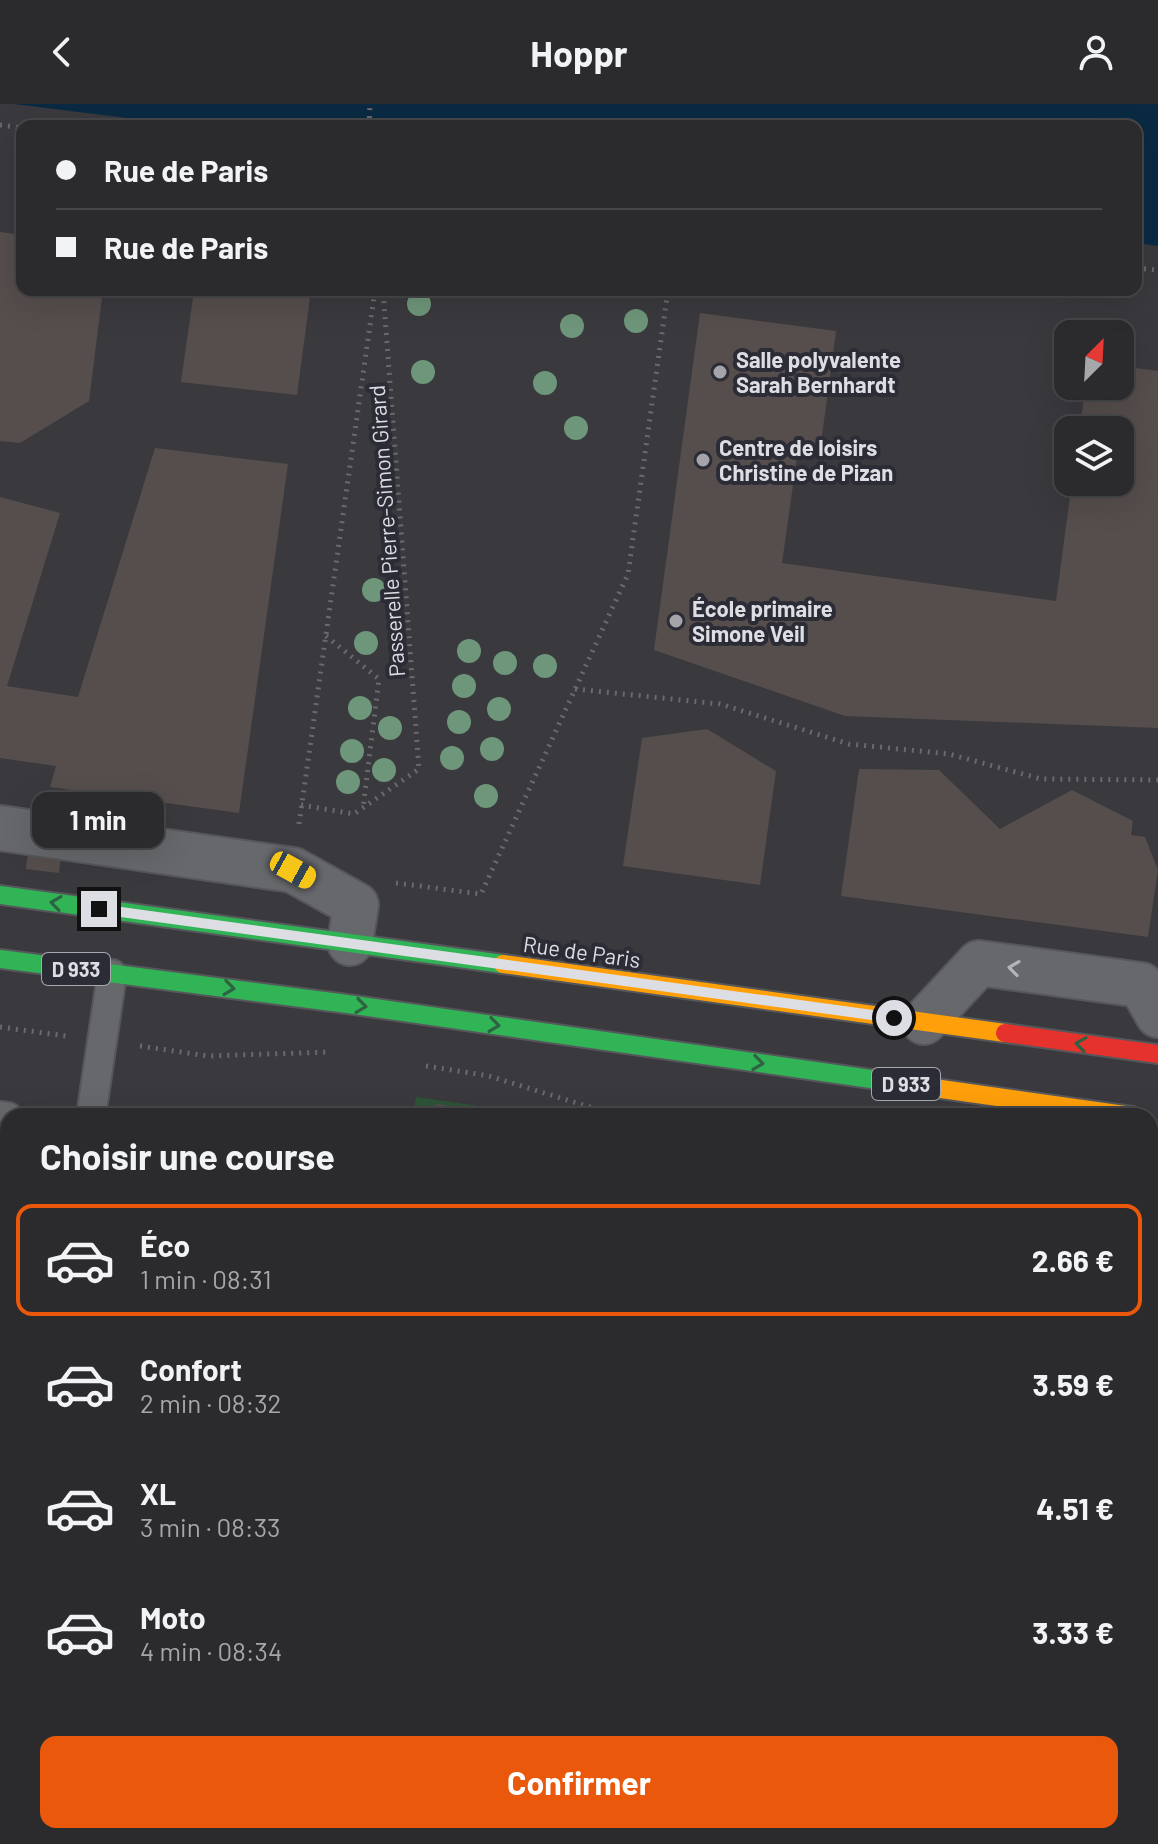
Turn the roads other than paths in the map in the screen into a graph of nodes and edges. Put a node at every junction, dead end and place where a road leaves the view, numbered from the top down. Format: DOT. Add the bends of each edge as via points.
graph roads {
  1 [pos="0,828"];
  2 [pos="0,895"];
  3 [pos="350,943"];
  4 [pos="0,959"];
  5 [pos="112,974"];
  6 [pos="1158,1015"];
  7 [pos="924,1022"];
  8 [pos="1158,1054"];
  9 [pos="92,1108"];
  10 [pos="1075,1108"];
  1 -- 3 [label="street" via="293,870 356,905"];
  3 -- 2 [label="main road, Rue de Paris, one-way"];
  3 -- 7 [label="main road, Rue de Paris"];
  4 -- 5 [label="main road, D 933"];
  5 -- 9 [label="lane"];
  5 -- 10 [label="main road, D 933, one-way"];
  6 -- 7 [label="street, one-way" via="1141,985 979,963"];
  8 -- 7 [label="main road, Rue de Paris, one-way"];
}
